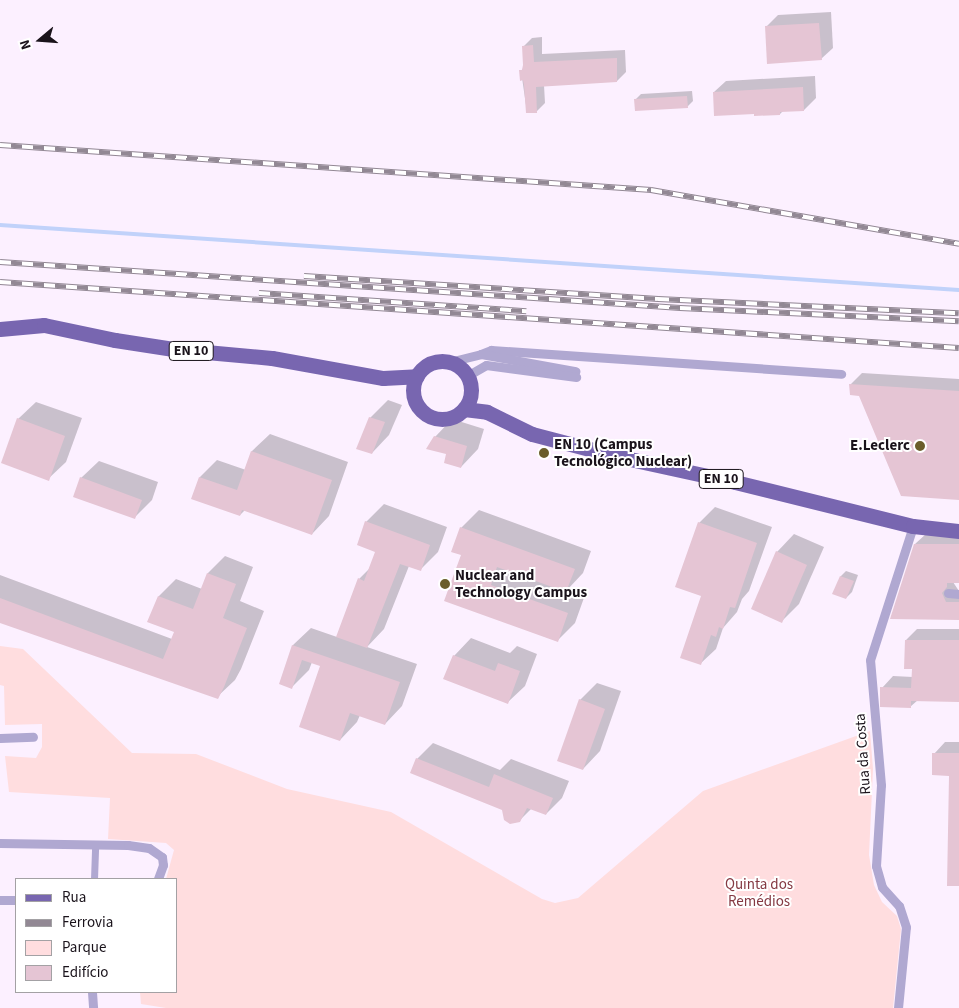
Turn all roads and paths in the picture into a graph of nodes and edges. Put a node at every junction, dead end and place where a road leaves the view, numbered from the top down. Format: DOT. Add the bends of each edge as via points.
graph roads {
  1 [pos="0,329"];
  2 [pos="481,354"];
  3 [pos="448,362"];
  4 [pos="841,374"];
  5 [pos="417,376"];
  6 [pos="468,376"];
  7 [pos="383,378"];
  8 [pos="471,394"];
  9 [pos="414,397"];
  10 [pos="464,409"];
  11 [pos="487,412"];
  12 [pos="913,526"];
  13 [pos="959,531"];
  14 [pos="948,594"];
  15 [pos="959,594"];
  16 [pos="33,737"];
  17 [pos="0,738"];
  18 [pos="0,843"];
  19 [pos="95,845"];
  20 [pos="94,878"];
  21 [pos="158,878"];
  22 [pos="0,900"];
  23 [pos="15,900"];
  24 [pos="92,993"];
  25 [pos="93,1008"];
  26 [pos="898,1008"];
  1 -- 7 [label="main road, EN 10" via="44,325 124,342 272,358"];
  2 -- 3 [label="street"];
  2 -- 4 [label="street" via="491,350"];
  2 -- 6 [label="street" via="576,374 486,365"];
  3 -- 5 [label="main road, EN 10" via="430,364"];
  3 -- 6 [label="main road"];
  5 -- 7 [label="main road, EN 10"];
  5 -- 9 [label="main road"];
  6 -- 8 [label="main road"];
  7 -- 9 [label="main road, EN 10"];
  8 -- 10 [label="main road"];
  8 -- 11 [label="main road, EN 10"];
  9 -- 10 [label="main road, EN 10" via="422,411 432,417 453,417"];
  10 -- 11 [label="main road, EN 10"];
  11 -- 12 [label="main road, EN 10" via="532,434"];
  12 -- 13 [label="main road, EN 10"];
  12 -- 26 [label="street, Rua da Costa" via="870,660 881,784 876,866 882,887 898,906 906,928"];
  14 -- 15 [label="street"];
  16 -- 17 [label="street"];
  18 -- 19 [label="street"];
  19 -- 20 [label="street"];
  19 -- 21 [label="street" via="149,848 162,857"];
  22 -- 23 [label="street"];
  24 -- 25 [label="street"];
}
